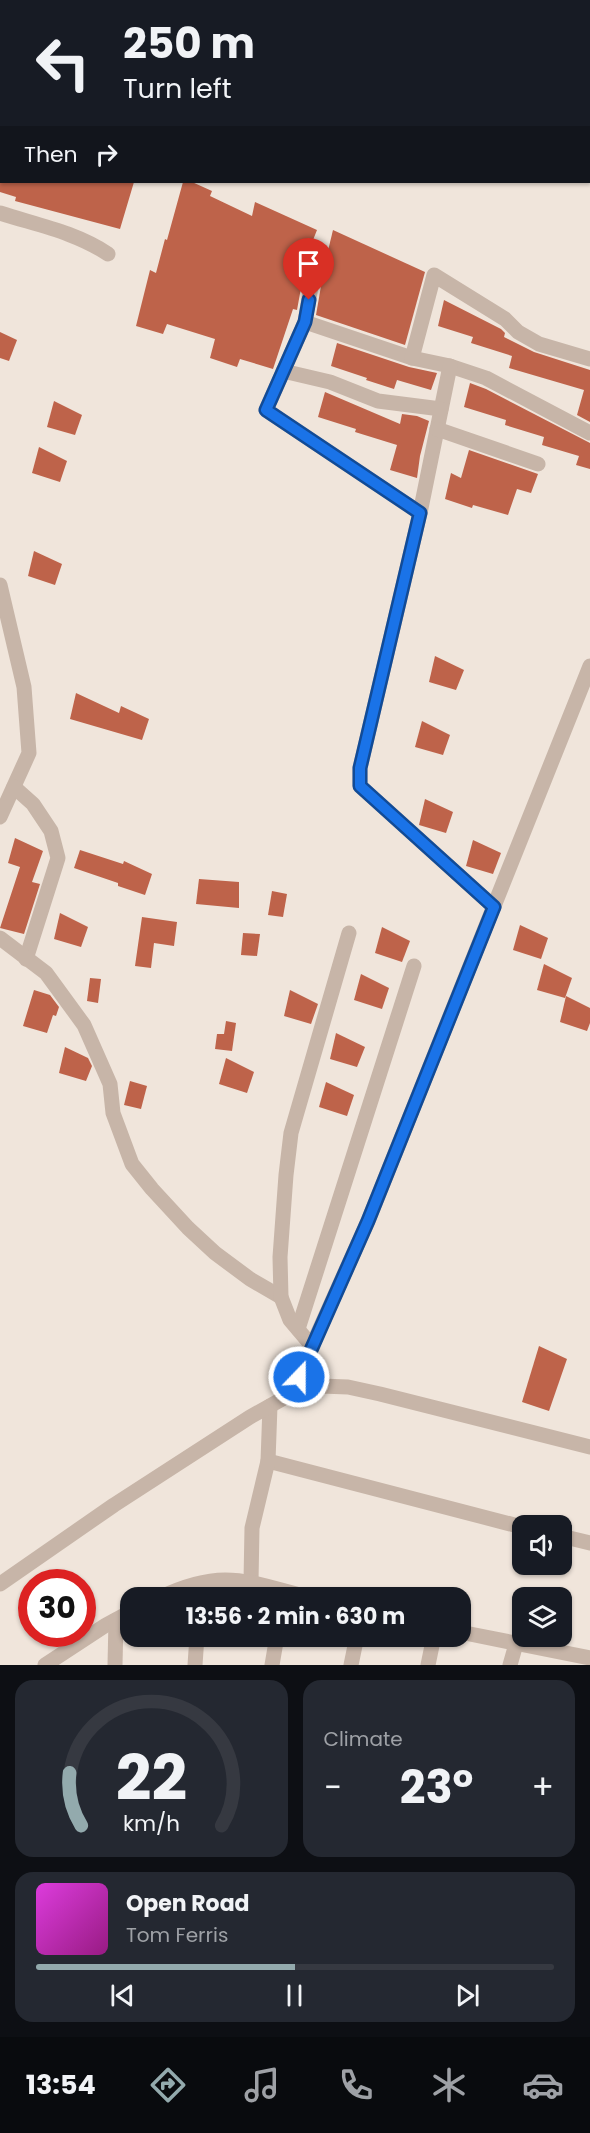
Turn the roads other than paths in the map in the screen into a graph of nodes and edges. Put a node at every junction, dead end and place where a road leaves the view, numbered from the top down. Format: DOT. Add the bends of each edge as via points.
graph roads {
  1 [pos="0,213"];
  2 [pos="108,254"];
  3 [pos="316,257"];
  4 [pos="305,322"];
  5 [pos="412,358"];
  6 [pos="590,359"];
  7 [pos="450,366"];
  8 [pos="283,371"];
  9 [pos="441,409"];
  10 [pos="437,429"];
  11 [pos="590,433"];
  12 [pos="538,465"];
  13 [pos="420,513"];
  14 [pos="0,585"];
  15 [pos="590,666"];
  16 [pos="14,787"];
  17 [pos="0,817"];
  18 [pos="494,907"];
  19 [pos="349,933"];
  20 [pos="0,938"];
  21 [pos="26,959"];
  22 [pos="414,966"];
  23 [pos="282,1297"];
  24 [pos="298,1329"];
  25 [pos="312,1346"];
  26 [pos="293,1393"];
  27 [pos="270,1406"];
  28 [pos="590,1447"];
  29 [pos="268,1461"];
  30 [pos="512,1524"];
  31 [pos="572,1539"];
  32 [pos="590,1543"];
  33 [pos="251,1581"];
  34 [pos="199,1582"];
  35 [pos="0,1584"];
  36 [pos="180,1587"];
  37 [pos="199,1587"];
  38 [pos="266,1587"];
  39 [pos="120,1618"];
  40 [pos="116,1620"];
  41 [pos="471,1634"];
  42 [pos="512,1643"];
  43 [pos="196,1647"];
  44 [pos="275,1647"];
  45 [pos="355,1647"];
  46 [pos="432,1647"];
  47 [pos="515,1647"];
  48 [pos="534,1647"];
  49 [pos="588,1656"];
  50 [pos="45,1665"];
  51 [pos="115,1665"];
  52 [pos="195,1665"];
  53 [pos="272,1665"];
  54 [pos="351,1665"];
  55 [pos="428,1665"];
  56 [pos="510,1665"];
  1 -- 2 [label="street" via="54,228"];
  3 -- 4 [label="street"];
  4 -- 5 [label="street"];
  4 -- 8 [label="street"];
  5 -- 6 [label="street" via="434,274 532,340"];
  5 -- 7 [label="street"];
  7 -- 9 [label="street"];
  7 -- 11 [label="street" via="486,378"];
  8 -- 9 [label="street" via="330,382 378,401"];
  8 -- 13 [label="street" via="266,410"];
  9 -- 10 [label="street"];
  10 -- 12 [label="street"];
  10 -- 13 [label="street"];
  13 -- 18 [label="street" via="360,768 360,786"];
  14 -- 16 [label="street" via="24,687 28,728 29,753"];
  15 -- 18 [label="street"];
  16 -- 17 [label="street"];
  16 -- 21 [label="street" via="33,804 51,831 58,858"];
  18 -- 25 [label="street" via="368,1221"];
  19 -- 23 [label="street" via="291,1134 282,1218"];
  20 -- 21 [label="street"];
  21 -- 23 [label="street" via="46,973 84,1025 110,1084 113,1113 132,1164 215,1253"];
  22 -- 24 [label="street"];
  23 -- 24 [label="street" via="290,1320"];
  24 -- 25 [label="street"];
  25 -- 26 [label="street"];
  26 -- 27 [label="street"];
  26 -- 28 [label="street" via="321,1386 348,1387"];
  27 -- 29 [label="street"];
  27 -- 35 [label="street" via="114,1505"];
  29 -- 30 [label="street"];
  29 -- 33 [label="street" via="252,1528"];
  31 -- 32 [label="street"];
  33 -- 34 [label="street" via="219,1578"];
  33 -- 38 [label="street"];
  34 -- 36 [label="street"];
  34 -- 37 [label="street"];
  39 -- 40 [label="street"];
  40 -- 50 [label="street"];
  40 -- 51 [label="street"];
  41 -- 42 [label="street"];
  43 -- 52 [label="street"];
  44 -- 53 [label="street"];
  45 -- 54 [label="street"];
  46 -- 55 [label="street"];
  47 -- 56 [label="street"];
  48 -- 49 [label="street"];
}
